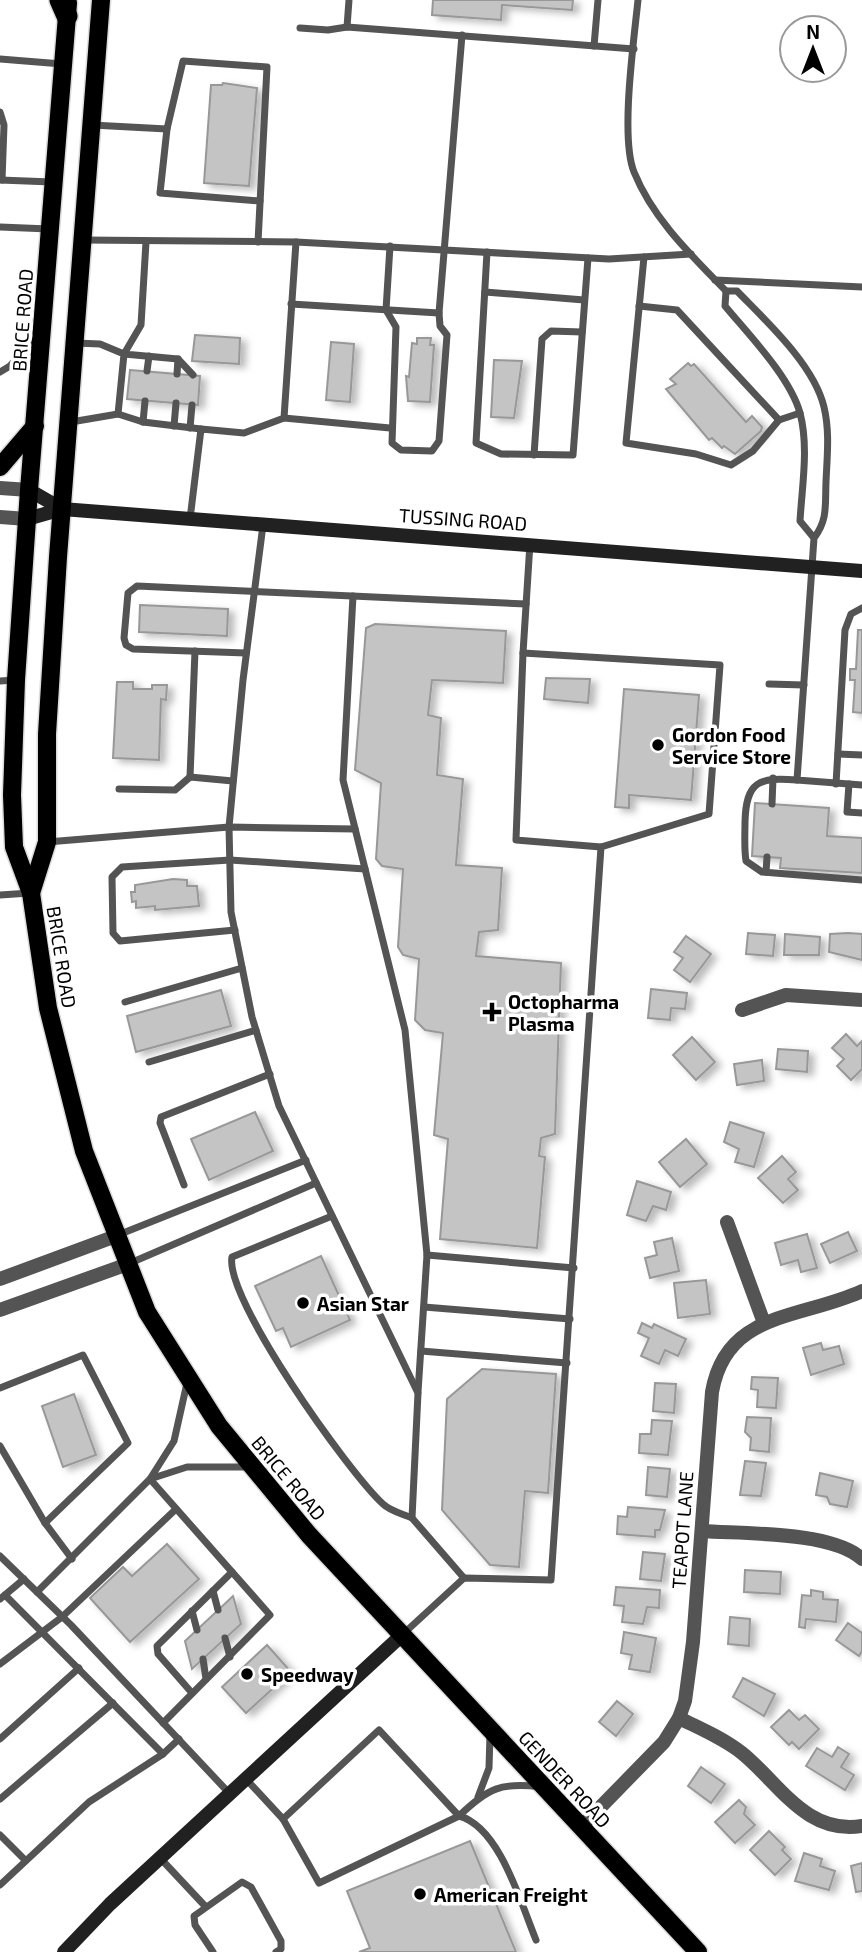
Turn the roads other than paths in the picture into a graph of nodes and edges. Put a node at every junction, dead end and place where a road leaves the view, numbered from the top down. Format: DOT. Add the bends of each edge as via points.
graph roads {
  1 [pos="101,0"];
  2 [pos="349,0"];
  3 [pos="598,0"];
  4 [pos="638,0"];
  5 [pos="65,5"];
  6 [pos="347,27"];
  7 [pos="300,29"];
  8 [pos="462,35"];
  9 [pos="594,46"];
  10 [pos="634,50"];
  11 [pos="0,59"];
  12 [pos="64,64"];
  13 [pos="0,112"];
  14 [pos="91,125"];
  15 [pos="167,129"];
  16 [pos="1,180"];
  17 [pos="53,182"];
  18 [pos="260,201"];
  19 [pos="0,227"];
  20 [pos="49,229"];
  21 [pos="82,240"];
  22 [pos="146,242"];
  23 [pos="258,242"];
  24 [pos="296,242"];
  25 [pos="390,246"];
  26 [pos="443,249"];
  27 [pos="487,251"];
  28 [pos="691,254"];
  29 [pos="644,257"];
  30 [pos="588,258"];
  31 [pos="715,280"];
  32 [pos="862,287"];
  33 [pos="726,290"];
  34 [pos="485,292"];
  35 [pos="584,300"];
  36 [pos="291,304"];
  37 [pos="639,306"];
  38 [pos="386,310"];
  39 [pos="439,313"];
  40 [pos="42,332"];
  41 [pos="582,332"];
  42 [pos="75,343"];
  43 [pos="124,354"];
  44 [pos="149,356"];
  45 [pos="178,359"];
  46 [pos="147,371"];
  47 [pos="0,372"];
  48 [pos="177,374"];
  49 [pos="193,375"];
  50 [pos="145,401"];
  51 [pos="176,403"];
  52 [pos="192,405"];
  53 [pos="800,413"];
  54 [pos="118,414"];
  55 [pos="284,418"];
  56 [pos="779,420"];
  57 [pos="68,422"];
  58 [pos="143,422"];
  59 [pos="35,426"];
  60 [pos="174,426"];
  61 [pos="190,428"];
  62 [pos="390,428"];
  63 [pos="201,429"];
  64 [pos="534,455"];
  65 [pos="0,467"];
  66 [pos="0,488"];
  67 [pos="29,490"];
  68 [pos="62,509"];
  69 [pos="0,517"];
  70 [pos="190,519"];
  71 [pos="27,520"];
  72 [pos="264,524"];
  73 [pos="814,538"];
  74 [pos="530,543"];
  75 [pos="812,566"];
  76 [pos="862,570"];
  77 [pos="255,591"];
  78 [pos="353,596"];
  79 [pos="526,604"];
  80 [pos="862,608"];
  81 [pos="195,651"];
  82 [pos="246,653"];
  83 [pos="523,653"];
  84 [pos="8,681"];
  85 [pos="769,684"];
  86 [pos="804,685"];
  87 [pos="838,754"];
  88 [pos="862,755"];
  89 [pos="190,777"];
  90 [pos="773,778"];
  91 [pos="797,780"];
  92 [pos="233,781"];
  93 [pos="836,784"];
  94 [pos="849,785"];
  95 [pos="862,785"];
  96 [pos="119,789"];
  97 [pos="772,804"];
  98 [pos="862,813"];
  99 [pos="229,827"];
  100 [pos="355,829"];
  101 [pos="47,842"];
  102 [pos="601,847"];
  103 [pos="767,857"];
  104 [pos="230,860"];
  105 [pos="365,869"];
  106 [pos="766,872"];
  107 [pos="862,880"];
  108 [pos="31,892"];
  109 [pos="0,895"];
  110 [pos="234,930"];
  111 [pos="242,968"];
  112 [pos="862,1000"];
  113 [pos="125,1002"];
  114 [pos="742,1010"];
  115 [pos="256,1030"];
  116 [pos="149,1062"];
  117 [pos="270,1074"];
  118 [pos="306,1160"];
  119 [pos="316,1183"];
  120 [pos="184,1185"];
  121 [pos="332,1216"];
  122 [pos="727,1222"];
  123 [pos="116,1236"];
  124 [pos="427,1255"];
  125 [pos="128,1264"];
  126 [pos="574,1268"];
  127 [pos="0,1279"];
  128 [pos="862,1292"];
  129 [pos="424,1307"];
  130 [pos="0,1310"];
  131 [pos="570,1319"];
  132 [pos="764,1323"];
  133 [pos="421,1351"];
  134 [pos="567,1363"];
  135 [pos="188,1379"];
  136 [pos="0,1388"];
  137 [pos="418,1393"];
  138 [pos="0,1446"];
  139 [pos="251,1467"];
  140 [pos="150,1479"];
  141 [pos="176,1509"];
  142 [pos="412,1518"];
  143 [pos="46,1523"];
  144 [pos="702,1531"];
  145 [pos="0,1556"];
  146 [pos="72,1559"];
  147 [pos="862,1559"];
  148 [pos="232,1572"];
  149 [pos="464,1578"];
  150 [pos="24,1579"];
  151 [pos="37,1591"];
  152 [pos="213,1591"];
  153 [pos="2,1597"];
  154 [pos="218,1609"];
  155 [pos="192,1611"];
  156 [pos="62,1616"];
  157 [pos="197,1630"];
  158 [pos="43,1631"];
  159 [pos="402,1635"];
  160 [pos="225,1638"];
  161 [pos="230,1657"];
  162 [pos="203,1659"];
  163 [pos="0,1664"];
  164 [pos="79,1668"];
  165 [pos="206,1679"];
  166 [pos="192,1693"];
  167 [pos="113,1703"];
  168 [pos="680,1718"];
  169 [pos="163,1723"];
  170 [pos="490,1730"];
  171 [pos="0,1739"];
  172 [pos="178,1739"];
  173 [pos="163,1754"];
  174 [pos="246,1779"];
  175 [pos="545,1788"];
  176 [pos="230,1794"];
  177 [pos="478,1797"];
  178 [pos="0,1799"];
  179 [pos="459,1816"];
  180 [pos="283,1819"];
  181 [pos="582,1826"];
  182 [pos="862,1826"];
  183 [pos="0,1835"];
  184 [pos="161,1859"];
  185 [pos="24,1860"];
  186 [pos="0,1885"];
  187 [pos="205,1906"];
  188 [pos="536,1940"];
  189 [pos="64,1952"];
  190 [pos="214,1952"];
  191 [pos="276,1952"];
  192 [pos="698,1952"];
  1 -- 14 [label="main road, BRICE ROAD"];
  2 -- 6 [label="lane"];
  3 -- 9 [label="lane"];
  4 -- 10 [label="lane"];
  5 -- 12 [label="main road, BRICE ROAD"];
  6 -- 7 [label="lane"];
  6 -- 8 [label="lane"];
  8 -- 9 [label="lane"];
  8 -- 26 [label="lane"];
  9 -- 10 [label="lane"];
  10 -- 28 [label="lane" via="628,114 633,170 665,227"];
  11 -- 12 [label="lane"];
  12 -- 17 [label="main road, BRICE ROAD"];
  13 -- 16 [label="lane" via="4,125"];
  14 -- 15 [label="lane"];
  14 -- 21 [label="main road, BRICE ROAD"];
  15 -- 18 [label="lane" via="160,193"];
  15 -- 18 [label="lane" via="183,61 267,67"];
  16 -- 17 [label="lane"];
  17 -- 20 [label="main road, BRICE ROAD"];
  18 -- 23 [label="lane"];
  19 -- 20 [label="lane"];
  20 -- 40 [label="main road, BRICE ROAD"];
  21 -- 22 [label="lane"];
  21 -- 42 [label="main road, BRICE ROAD"];
  22 -- 23 [label="lane"];
  22 -- 43 [label="lane" via="141,325"];
  23 -- 24 [label="lane"];
  24 -- 25 [label="lane"];
  24 -- 36 [label="lane"];
  25 -- 26 [label="lane"];
  25 -- 38 [label="lane"];
  26 -- 27 [label="lane"];
  26 -- 39 [label="lane"];
  27 -- 30 [label="lane"];
  27 -- 34 [label="lane"];
  28 -- 29 [label="lane"];
  28 -- 31 [label="lane"];
  29 -- 30 [label="lane"];
  29 -- 37 [label="lane"];
  30 -- 35 [label="lane"];
  31 -- 32 [label="lane"];
  31 -- 33 [label="lane"];
  33 -- 53 [label="lane" via="725,306 792,393"];
  33 -- 73 [label="lane" via="737,291 774,329 816,385 824,407 828,438 824,526"];
  34 -- 35 [label="lane"];
  34 -- 64 [label="lane" via="476,443 501,454"];
  35 -- 41 [label="lane"];
  36 -- 38 [label="lane"];
  36 -- 55 [label="lane"];
  37 -- 56 [label="lane" via="677,310"];
  37 -- 56 [label="lane" via="626,443 696,454 731,465 753,451"];
  38 -- 39 [label="lane"];
  38 -- 62 [label="lane" via="396,327"];
  39 -- 62 [label="lane" via="440,326 447,335 439,441 432,451 401,450 392,443"];
  40 -- 47 [label="lane"];
  40 -- 59 [label="main road, BRICE ROAD"];
  41 -- 64 [label="lane" via="551,331 542,339"];
  41 -- 64 [label="lane" via="573,455"];
  42 -- 43 [label="lane" via="100,344"];
  42 -- 57 [label="main road, BRICE ROAD"];
  43 -- 44 [label="lane"];
  43 -- 54 [label="lane"];
  44 -- 45 [label="lane"];
  44 -- 46 [label="lane"];
  45 -- 48 [label="lane"];
  45 -- 49 [label="lane"];
  50 -- 58 [label="lane"];
  51 -- 60 [label="lane"];
  52 -- 61 [label="lane"];
  53 -- 56 [label="lane"];
  53 -- 73 [label="lane" via="804,444 800,521"];
  54 -- 57 [label="lane"];
  54 -- 58 [label="lane"];
  55 -- 62 [label="lane"];
  55 -- 63 [label="lane" via="244,433"];
  57 -- 68 [label="main road, BRICE ROAD"];
  58 -- 60 [label="lane"];
  59 -- 65 [label="main road"];
  59 -- 67 [label="main road, BRICE ROAD"];
  60 -- 61 [label="lane"];
  61 -- 63 [label="lane"];
  63 -- 70 [label="lane"];
  66 -- 67 [label="street"];
  67 -- 68 [label="main road"];
  67 -- 71 [label="main road, BRICE ROAD"];
  68 -- 70 [label="main road, TUSSING ROAD"];
  68 -- 71 [label="main road"];
  68 -- 101 [label="main road, BRICE ROAD" via="47,734"];
  69 -- 71 [label="street"];
  70 -- 72 [label="main road, TUSSING ROAD"];
  71 -- 84 [label="main road, BRICE ROAD"];
  72 -- 74 [label="main road, TUSSING ROAD"];
  72 -- 77 [label="lane"];
  73 -- 75 [label="lane"];
  74 -- 75 [label="main road, TUSSING ROAD"];
  74 -- 79 [label="lane"];
  75 -- 76 [label="main road, TUSSING ROAD"];
  75 -- 86 [label="lane"];
  77 -- 78 [label="lane"];
  77 -- 81 [label="lane" via="131,588 125,604 126,645"];
  77 -- 82 [label="lane"];
  78 -- 79 [label="lane"];
  78 -- 100 [label="lane" via="343,780"];
  79 -- 83 [label="lane"];
  80 -- 87 [label="lane" via="851,614 845,630"];
  81 -- 82 [label="lane"];
  81 -- 89 [label="lane"];
  82 -- 92 [label="lane"];
  83 -- 102 [label="lane" via="516,840"];
  83 -- 102 [label="lane" via="720,665 709,814"];
  84 -- 108 [label="main road, BRICE ROAD" via="14,847"];
  85 -- 86 [label="lane"];
  86 -- 91 [label="lane"];
  87 -- 88 [label="lane"];
  87 -- 93 [label="lane"];
  89 -- 92 [label="lane"];
  89 -- 96 [label="lane" via="175,790"];
  90 -- 91 [label="lane"];
  90 -- 97 [label="lane"];
  90 -- 106 [label="lane" via="756,785 746,805 746,861"];
  91 -- 93 [label="lane"];
  92 -- 99 [label="lane"];
  93 -- 94 [label="lane"];
  94 -- 95 [label="lane"];
  94 -- 98 [label="lane" via="847,812"];
  99 -- 100 [label="lane"];
  99 -- 101 [label="lane"];
  99 -- 104 [label="lane"];
  100 -- 105 [label="lane"];
  101 -- 108 [label="main road, BRICE ROAD"];
  102 -- 126 [label="lane"];
  103 -- 106 [label="lane"];
  104 -- 105 [label="lane"];
  104 -- 110 [label="lane"];
  104 -- 110 [label="lane" via="122,867 112,877 113,933 120,941 132,941"];
  105 -- 124 [label="lane" via="405,1030"];
  106 -- 107 [label="lane"];
  108 -- 109 [label="lane"];
  108 -- 123 [label="main road, BRICE ROAD" via="62,1072 83,1150"];
  110 -- 111 [label="lane"];
  111 -- 113 [label="lane"];
  111 -- 115 [label="lane"];
  112 -- 114 [label="street" via="786,995"];
  115 -- 116 [label="lane"];
  115 -- 117 [label="lane"];
  117 -- 118 [label="lane" via="279,1107"];
  117 -- 120 [label="lane" via="161,1117"];
  118 -- 119 [label="lane"];
  118 -- 123 [label="lane"];
  119 -- 121 [label="lane"];
  119 -- 125 [label="lane"];
  121 -- 137 [label="lane"];
  121 -- 142 [label="lane" via="232,1257 235,1280 272,1355 342,1453 384,1506"];
  122 -- 132 [label="street"];
  123 -- 125 [label="main road, BRICE ROAD"];
  123 -- 127 [label="street"];
  124 -- 126 [label="lane"];
  124 -- 129 [label="lane"];
  125 -- 130 [label="street"];
  125 -- 135 [label="main road, BRICE ROAD" via="148,1312"];
  126 -- 131 [label="lane"];
  128 -- 132 [label="street, TEAPOT LANE"];
  129 -- 131 [label="lane"];
  129 -- 133 [label="lane"];
  131 -- 134 [label="lane"];
  132 -- 144 [label="street, TEAPOT LANE" via="737,1339 715,1375"];
  133 -- 134 [label="lane"];
  133 -- 137 [label="lane"];
  134 -- 149 [label="lane" via="551,1580"];
  135 -- 139 [label="main road, BRICE ROAD"];
  135 -- 140 [label="lane" via="174,1441"];
  136 -- 143 [label="lane" via="83,1355 128,1443"];
  137 -- 142 [label="lane"];
  138 -- 143 [label="lane"];
  139 -- 140 [label="lane" via="187,1467"];
  139 -- 159 [label="main road, BRICE ROAD"];
  140 -- 141 [label="lane"];
  140 -- 146 [label="lane"];
  141 -- 148 [label="lane"];
  141 -- 156 [label="lane"];
  142 -- 149 [label="lane"];
  143 -- 146 [label="lane"];
  144 -- 147 [label="street" via="812,1540"];
  144 -- 168 [label="street, TEAPOT LANE" via="693,1642"];
  145 -- 150 [label="lane"];
  146 -- 151 [label="lane"];
  148 -- 152 [label="lane"];
  148 -- 161 [label="lane" via="270,1615"];
  149 -- 159 [label="lane"];
  150 -- 151 [label="lane"];
  150 -- 153 [label="lane"];
  151 -- 156 [label="lane"];
  152 -- 154 [label="lane"];
  152 -- 155 [label="lane"];
  153 -- 158 [label="lane"];
  155 -- 157 [label="lane"];
  155 -- 166 [label="lane" via="156,1650"];
  156 -- 158 [label="lane"];
  156 -- 169 [label="lane"];
  158 -- 163 [label="lane"];
  158 -- 164 [label="lane"];
  159 -- 170 [label="main road, GENDER ROAD"];
  159 -- 174 [label="main road"];
  160 -- 161 [label="lane"];
  161 -- 165 [label="lane"];
  162 -- 165 [label="lane"];
  164 -- 167 [label="lane"];
  164 -- 171 [label="lane"];
  165 -- 166 [label="lane"];
  166 -- 169 [label="lane"];
  167 -- 173 [label="lane"];
  167 -- 178 [label="lane"];
  168 -- 181 [label="street, TEAPOT LANE" via="646,1763"];
  168 -- 182 [label="street" via="740,1751 811,1817 833,1826"];
  169 -- 172 [label="lane"];
  170 -- 175 [label="main road, GENDER ROAD"];
  170 -- 177 [label="lane" via="489,1768"];
  172 -- 173 [label="lane"];
  172 -- 176 [label="lane"];
  173 -- 185 [label="lane" via="89,1802"];
  174 -- 176 [label="main road"];
  174 -- 180 [label="lane"];
  175 -- 177 [label="lane" via="512,1784"];
  175 -- 181 [label="main road, GENDER ROAD"];
  176 -- 184 [label="main road"];
  177 -- 179 [label="lane"];
  179 -- 180 [label="lane" via="319,1883"];
  179 -- 180 [label="lane" via="379,1730"];
  179 -- 188 [label="lane" via="470,1819 498,1850"];
  181 -- 192 [label="main road, GENDER ROAD"];
  183 -- 185 [label="lane"];
  184 -- 187 [label="lane"];
  184 -- 189 [label="main road"];
  185 -- 186 [label="lane"];
  187 -- 190 [label="lane" via="194,1916 195,1925"];
  187 -- 191 [label="lane" via="242,1882 250,1887 281,1941"];
}
